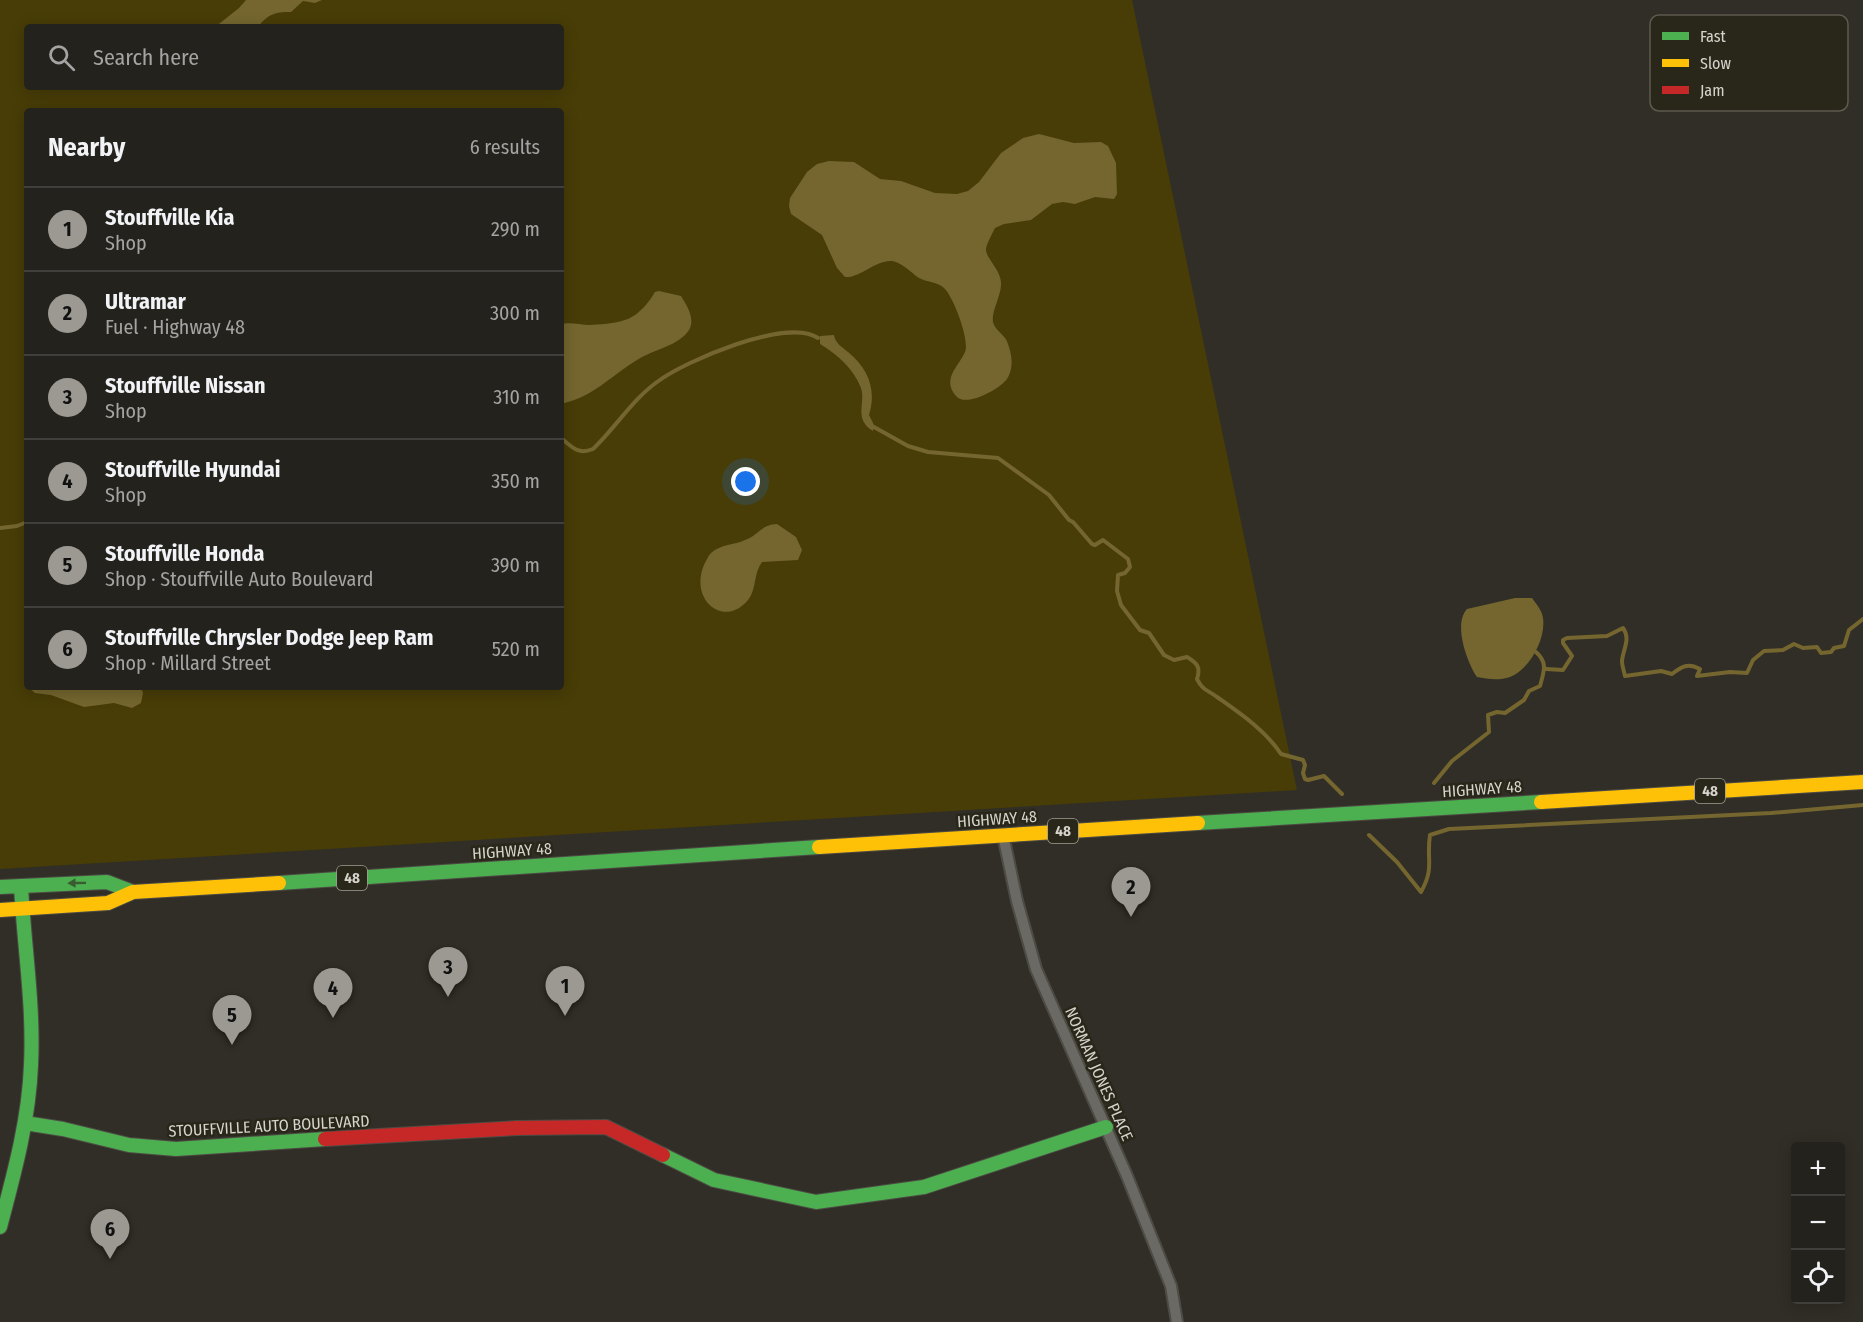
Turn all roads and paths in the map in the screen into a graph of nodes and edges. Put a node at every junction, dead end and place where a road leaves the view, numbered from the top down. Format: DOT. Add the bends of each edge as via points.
graph roads {
  1 [pos="1863,782"];
  2 [pos="1003,835"];
  3 [pos="21,886"];
  4 [pos="0,887"];
  5 [pos="133,892"];
  6 [pos="22,909"];
  7 [pos="0,910"];
  8 [pos="25,1124"];
  9 [pos="1106,1127"];
  10 [pos="0,1227"];
  11 [pos="1178,1322"];
  1 -- 2 [label="main road, HIGHWAY 48 / 48"];
  2 -- 5 [label="main road, HIGHWAY 48 / 48"];
  2 -- 9 [label="street, NORMAN JONES PLACE" via="1036,969"];
  3 -- 4 [label="main road, HIGHWAY 48 / 48"];
  5 -- 3 [label="main road, HIGHWAY 48 / 48, one-way" via="107,882"];
  3 -- 6 [label="main road"];
  5 -- 6 [label="main road, HIGHWAY 48 / 48" via="108,903"];
  6 -- 7 [label="main road, HIGHWAY 48 / 48"];
  6 -- 8 [label="main road" via="31,1065"];
  8 -- 9 [label="main road, STOUFFVILLE AUTO BOULEVARD" via="129,1145 176,1149 517,1128 606,1128 714,1180 816,1202 924,1187"];
  8 -- 10 [label="main road"];
  9 -- 11 [label="street, NORMAN JONES PLACE" via="1171,1286"];
}
